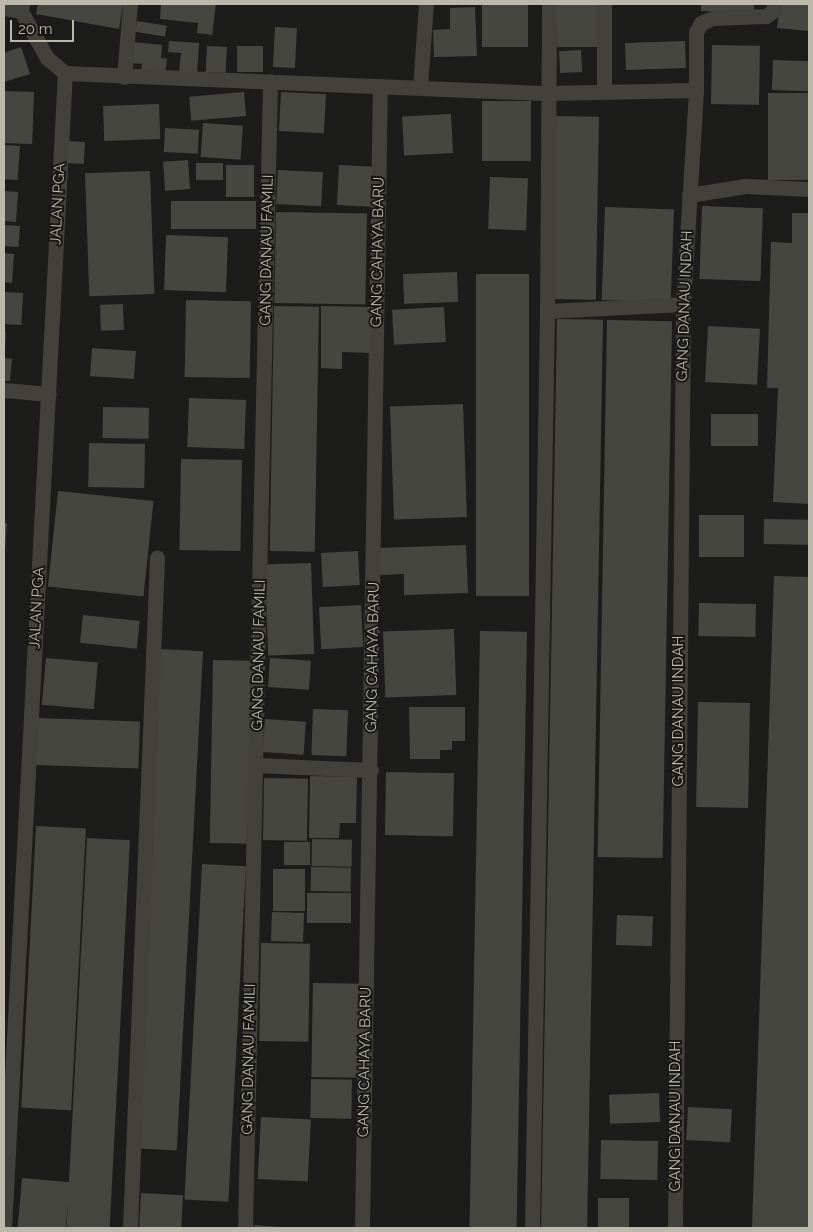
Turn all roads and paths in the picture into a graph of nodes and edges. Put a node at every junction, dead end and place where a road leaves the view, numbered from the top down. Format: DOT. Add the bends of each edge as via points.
graph roads {
  1 [pos="130,4"];
  2 [pos="426,4"];
  3 [pos="548,4"];
  4 [pos="604,4"];
  5 [pos="774,4"];
  6 [pos="4,8"];
  7 [pos="22,8"];
  8 [pos="65,72"];
  9 [pos="124,77"];
  10 [pos="270,81"];
  11 [pos="380,86"];
  12 [pos="420,87"];
  13 [pos="696,90"];
  14 [pos="604,91"];
  15 [pos="549,93"];
  16 [pos="809,189"];
  17 [pos="689,195"];
  18 [pos="683,304"];
  19 [pos="547,312"];
  20 [pos="4,390"];
  21 [pos="49,394"];
  22 [pos="157,558"];
  23 [pos="256,765"];
  24 [pos="371,770"];
  25 [pos="4,1228"];
  26 [pos="130,1228"];
  27 [pos="245,1228"];
  28 [pos="362,1228"];
  29 [pos="532,1228"];
  30 [pos="675,1228"];
  1 -- 9 [label="street"];
  2 -- 12 [label="street"];
  3 -- 15 [label="street"];
  4 -- 14 [label="street"];
  5 -- 13 [label="street, GANG DANAU INDAH" via="774,10 766,16 713,18 697,27"];
  6 -- 7 [label="street"];
  7 -- 8 [label="street" via="50,63"];
  8 -- 9 [label="street"];
  8 -- 21 [label="street, JALAN PGA"];
  9 -- 10 [label="street"];
  10 -- 11 [label="street"];
  10 -- 23 [label="street, GANG DANAU FAMILI"];
  11 -- 12 [label="street"];
  11 -- 24 [label="street, GANG CAHAYA BARU"];
  12 -- 15 [label="street"];
  13 -- 14 [label="street"];
  13 -- 17 [label="street, GANG DANAU INDAH"];
  14 -- 15 [label="street"];
  15 -- 19 [label="street"];
  16 -- 17 [label="street" via="745,186"];
  17 -- 18 [label="street, GANG DANAU INDAH"];
  18 -- 19 [label="street"];
  18 -- 30 [label="street, GANG DANAU INDAH"];
  19 -- 29 [label="street"];
  20 -- 21 [label="street"];
  21 -- 25 [label="street, JALAN PGA"];
  22 -- 26 [label="street"];
  23 -- 24 [label="street"];
  23 -- 27 [label="street, GANG DANAU FAMILI"];
  24 -- 28 [label="street, GANG CAHAYA BARU"];
}
